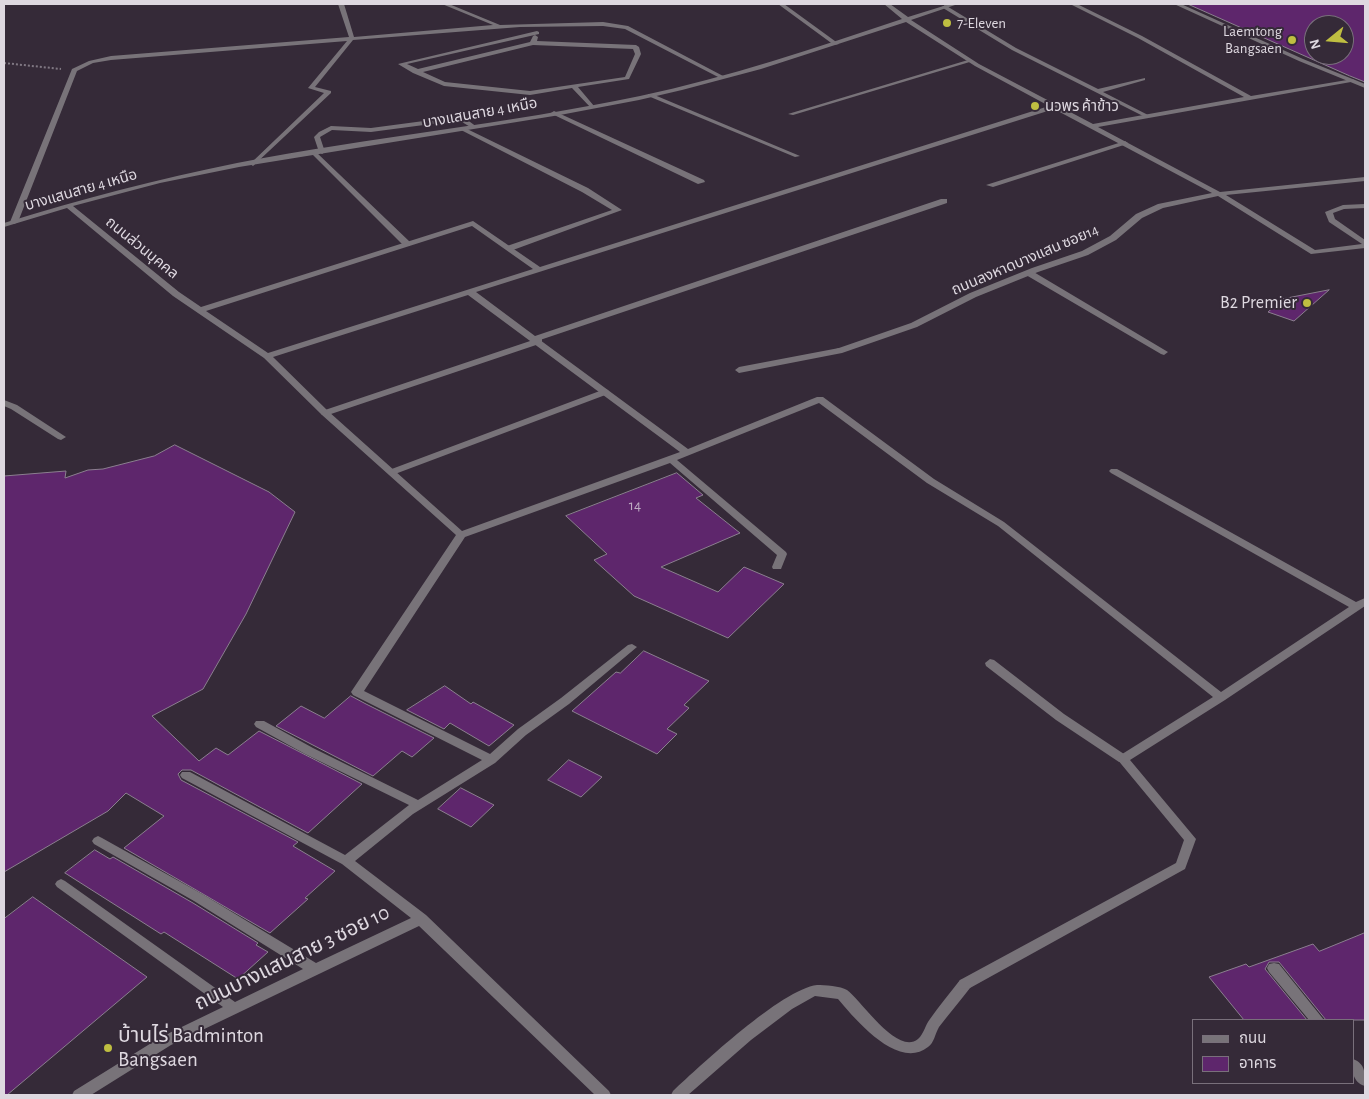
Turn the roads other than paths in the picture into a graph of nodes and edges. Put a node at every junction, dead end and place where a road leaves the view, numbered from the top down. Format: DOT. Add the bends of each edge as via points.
graph roads {
  1 [pos="341,4"];
  2 [pos="445,4"];
  3 [pos="781,4"];
  4 [pos="887,4"];
  5 [pos="955,4"];
  6 [pos="1073,4"];
  7 [pos="1177,4"];
  8 [pos="945,7"];
  9 [pos="906,19"];
  10 [pos="540,25"];
  11 [pos="502,26"];
  12 [pos="537,33"];
  13 [pos="352,38"];
  14 [pos="533,43"];
  15 [pos="836,44"];
  16 [pos="970,61"];
  17 [pos="415,72"];
  18 [pos="722,77"];
  19 [pos="1143,79"];
  20 [pos="1351,80"];
  21 [pos="1365,86"];
  22 [pos="574,87"];
  23 [pos="1098,91"];
  24 [pos="650,96"];
  25 [pos="1249,97"];
  26 [pos="591,106"];
  27 [pos="1055,106"];
  28 [pos="554,113"];
  29 [pos="791,114"];
  30 [pos="1146,116"];
  31 [pos="1092,126"];
  32 [pos="474,127"];
  33 [pos="463,129"];
  34 [pos="1126,144"];
  35 [pos="318,153"];
  36 [pos="797,156"];
  37 [pos="253,164"];
  38 [pos="1365,179"];
  39 [pos="701,182"];
  40 [pos="990,185"];
  41 [pos="1218,194"];
  42 [pos="944,201"];
  43 [pos="68,206"];
  44 [pos="1365,206"];
  45 [pos="14,222"];
  46 [pos="4,225"];
  47 [pos="408,244"];
  48 [pos="1365,244"];
  49 [pos="510,248"];
  50 [pos="540,270"];
  51 [pos="1029,273"];
  52 [pos="470,292"];
  53 [pos="200,310"];
  54 [pos="537,340"];
  55 [pos="1164,352"];
  56 [pos="267,356"];
  57 [pos="739,370"];
  58 [pos="606,392"];
  59 [pos="4,403"];
  60 [pos="325,414"];
  61 [pos="61,437"];
  62 [pos="687,453"];
  63 [pos="671,459"];
  64 [pos="1114,471"];
  65 [pos="392,472"];
  66 [pos="461,535"];
  67 [pos="776,567"];
  68 [pos="1361,604"];
  69 [pos="632,646"];
  70 [pos="990,663"];
  71 [pos="1221,697"];
  72 [pos="260,724"];
  73 [pos="1123,759"];
  74 [pos="491,760"];
  75 [pos="186,775"];
  76 [pos="419,805"];
  77 [pos="98,841"];
  78 [pos="346,860"];
  79 [pos="61,884"];
  80 [pos="421,919"];
  81 [pos="1274,968"];
  82 [pos="314,969"];
  83 [pos="234,1008"];
  84 [pos="1316,1019"];
  85 [pos="1354,1065"];
  86 [pos="1365,1080"];
  87 [pos="78,1095"];
  88 [pos="604,1095"];
  89 [pos="678,1095"];
  1 -- 13 [label="street"];
  2 -- 11 [label="street"];
  3 -- 15 [label="street"];
  4 -- 9 [label="street"];
  5 -- 8 [label="street, บางแสนสาย 4 เหนือ"];
  6 -- 25 [label="street"];
  7 -- 20 [label="street"];
  8 -- 9 [label="street, บางแสนสาย 4 เหนือ"];
  8 -- 23 [label="street" via="1014,49"];
  9 -- 15 [label="street, บางแสนสาย 4 เหนือ"];
  9 -- 16 [label="street"];
  10 -- 11 [label="street"];
  10 -- 12 [label="street"];
  10 -- 18 [label="street" via="626,27"];
  11 -- 13 [label="street"];
  12 -- 14 [label="street"];
  12 -- 17 [label="street" via="401,64"];
  13 -- 37 [label="street" via="311,88 329,92"];
  13 -- 45 [label="street" via="111,58 74,70"];
  14 -- 17 [label="street"];
  14 -- 22 [label="street" via="636,47 638,54 627,78"];
  15 -- 18 [label="street, บางแสนสาย 4 เหนือ"];
  16 -- 27 [label="street"];
  16 -- 29 [label="street"];
  17 -- 22 [label="street" via="444,84 530,93"];
  18 -- 24 [label="street, บางแสนสาย 4 เหนือ"];
  19 -- 23 [label="street"];
  20 -- 21 [label="street"];
  20 -- 25 [label="street"];
  22 -- 26 [label="street"];
  23 -- 30 [label="street"];
  24 -- 26 [label="street, บางแสนสาย 4 เหนือ"];
  24 -- 36 [label="street"];
  25 -- 30 [label="street"];
  26 -- 28 [label="street, บางแสนสาย 4 เหนือ"];
  27 -- 31 [label="street"];
  27 -- 50 [label="street"];
  28 -- 32 [label="street, บางแสนสาย 4 เหนือ"];
  28 -- 39 [label="street"];
  30 -- 31 [label="street"];
  31 -- 34 [label="street"];
  32 -- 33 [label="street, บางแสนสาย 4 เหนือ"];
  32 -- 35 [label="street" via="464,120 454,119 371,130 331,128 317,137"];
  33 -- 35 [label="street, บางแสนสาย 4 เหนือ"];
  33 -- 49 [label="street" via="618,210"];
  34 -- 40 [label="street"];
  34 -- 41 [label="street"];
  35 -- 37 [label="street, บางแสนสาย 4 เหนือ"];
  35 -- 47 [label="street"];
  37 -- 43 [label="street, บางแสนสาย 4 เหนือ" via="156,181"];
  38 -- 41 [label="street, ถนนลงหาดบางแสน ซอย14"];
  41 -- 48 [label="street" via="1314,252"];
  41 -- 51 [label="street, ถนนลงหาดบางแสน ซอย14" via="1161,206 1139,216 1113,238 1085,253"];
  42 -- 54 [label="street"];
  43 -- 45 [label="street, บางแสนสาย 4 เหนือ"];
  43 -- 53 [label="street, ถนนส่วนบุคคล"];
  44 -- 48 [label="street" via="1343,207 1329,212 1332,220"];
  45 -- 46 [label="street, บางแสนสาย 4 เหนือ"];
  47 -- 49 [label="street" via="473,223"];
  47 -- 53 [label="street"];
  49 -- 50 [label="street"];
  50 -- 52 [label="street"];
  51 -- 55 [label="street"];
  51 -- 57 [label="street, ถนนลงหาดบางแสน ซอย14" via="973,295 914,325 839,351"];
  52 -- 54 [label="street"];
  52 -- 56 [label="street"];
  53 -- 56 [label="street, ถนนส่วนบุคคล"];
  54 -- 58 [label="street"];
  54 -- 60 [label="street"];
  56 -- 60 [label="street, ถนนส่วนบุคคล"];
  58 -- 62 [label="street"];
  58 -- 65 [label="street"];
  59 -- 61 [label="street"];
  60 -- 65 [label="street, ถนนส่วนบุคคล"];
  62 -- 63 [label="street"];
  62 -- 71 [label="street" via="820,399 942,490 1001,524"];
  63 -- 66 [label="street"];
  63 -- 67 [label="street" via="782,554"];
  64 -- 68 [label="street"];
  65 -- 66 [label="street, ถนนส่วนบุคคล"];
  66 -- 74 [label="street" via="356,692"];
  68 -- 71 [label="street"];
  69 -- 74 [label="street"];
  70 -- 73 [label="street" via="1060,717"];
  71 -- 73 [label="street"];
  72 -- 76 [label="street"];
  73 -- 89 [label="street" via="1190,839 1181,866 965,984 921,1044 904,1047 875,1031 842,994 814,991 796,999 715,1061"];
  74 -- 76 [label="street"];
  75 -- 78 [label="street"];
  76 -- 78 [label="street"];
  77 -- 82 [label="street"];
  78 -- 80 [label="street"];
  79 -- 83 [label="street"];
  80 -- 82 [label="street, ถนนบางแสนสาย 3 ซอย 10"];
  80 -- 88 [label="street"];
  81 -- 84 [label="street"];
  82 -- 83 [label="street, ถนนบางแสนสาย 3 ซอย 10"];
  83 -- 87 [label="street, ถนนบางแสนสาย 3 ซอย 10" via="166,1041"];
  85 -- 86 [label="street"];
}
